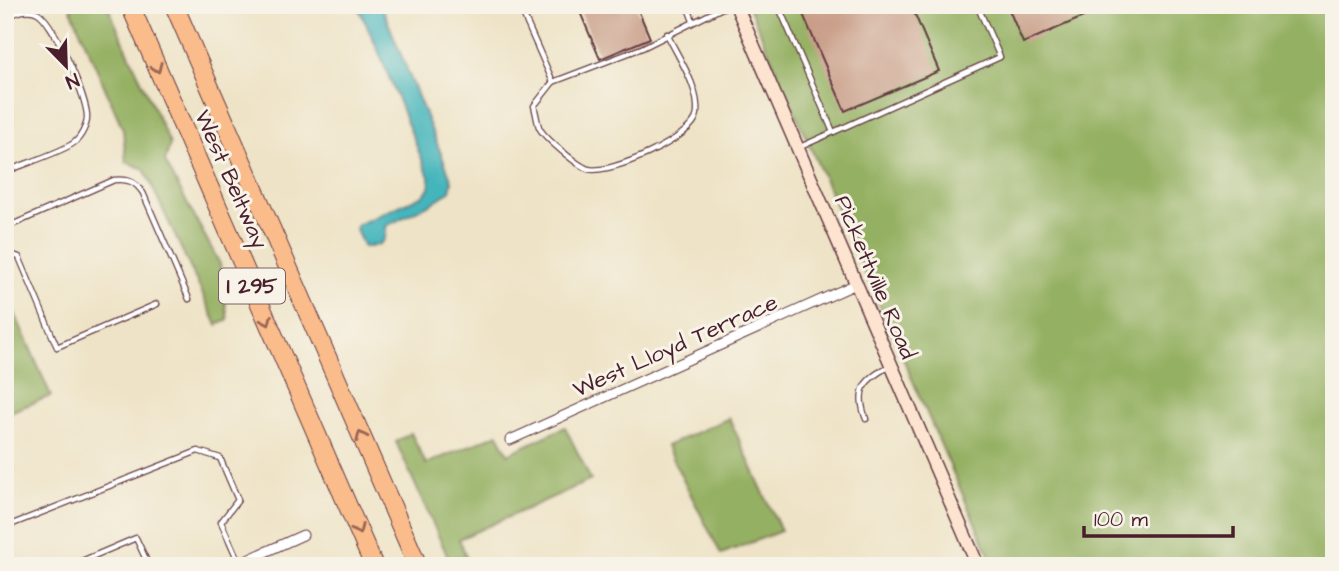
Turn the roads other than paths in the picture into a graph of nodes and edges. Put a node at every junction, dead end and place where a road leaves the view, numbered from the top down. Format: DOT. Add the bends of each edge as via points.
graph roads {
  1 [pos="130,5"];
  2 [pos="174,5"];
  3 [pos="519,5"];
  4 [pos="687,5"];
  5 [pos="728,5"];
  6 [pos="736,5"];
  7 [pos="778,5"];
  8 [pos="977,5"];
  9 [pos="5,18"];
  10 [pos="693,21"];
  11 [pos="667,34"];
  12 [pos="554,82"];
  13 [pos="833,132"];
  14 [pos="798,148"];
  15 [pos="5,172"];
  16 [pos="5,228"];
  17 [pos="5,252"];
  18 [pos="856,284"];
  19 [pos="189,299"];
  20 [pos="157,304"];
  21 [pos="891,365"];
  22 [pos="866,419"];
  23 [pos="510,440"];
  24 [pos="5,527"];
  25 [pos="303,535"];
  26 [pos="238,565"];
  27 [pos="69,566"];
  28 [pos="149,566"];
  29 [pos="374,566"];
  30 [pos="418,566"];
  31 [pos="978,566"];
  1 -- 29 [label="highway, West Beltway / I 295, one-way"];
  30 -- 2 [label="highway, West Beltway / I 295, one-way"];
  3 -- 12 [label="lane"];
  4 -- 10 [label="lane"];
  5 -- 10 [label="lane"];
  6 -- 14 [label="street, Pickettville Road"];
  7 -- 13 [label="lane"];
  8 -- 13 [label="lane" via="1000,57"];
  9 -- 15 [label="lane" via="21,11 38,12 51,25 86,101 88,117 75,142"];
  10 -- 11 [label="lane"];
  11 -- 12 [label="lane"];
  11 -- 12 [label="lane" via="694,90 697,115 689,129 667,144 610,169 588,169 540,130 534,106"];
  13 -- 14 [label="lane"];
  14 -- 18 [label="street, Pickettville Road"];
  16 -- 19 [label="lane" via="114,180 127,179 143,193"];
  17 -- 20 [label="lane" via="19,257 57,347"];
  18 -- 21 [label="street, Pickettville Road"];
  18 -- 23 [label="street, West Lloyd Terrace"];
  21 -- 22 [label="lane" via="864,386 860,402"];
  21 -- 31 [label="street, Pickettville Road"];
  24 -- 26 [label="lane" via="198,451 220,458 237,500 221,522"];
  25 -- 26 [label="street"];
  27 -- 28 [label="lane" via="136,537"];
}
